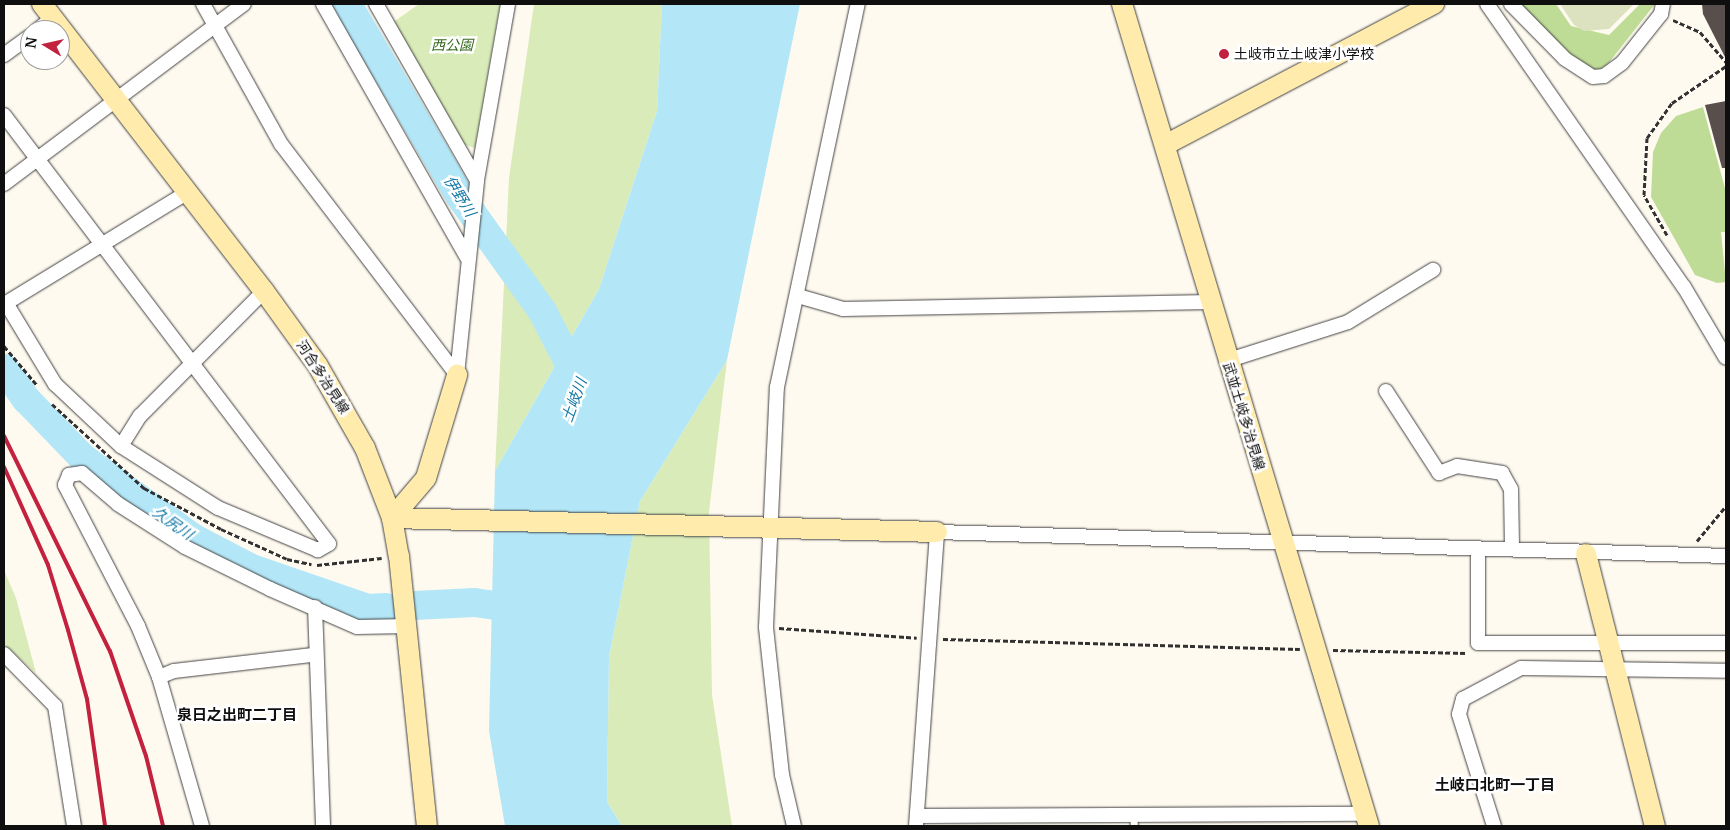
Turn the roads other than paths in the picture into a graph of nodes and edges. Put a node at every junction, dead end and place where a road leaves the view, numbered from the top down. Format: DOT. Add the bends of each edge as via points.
graph roads {
  1 [pos="203,4"];
  2 [pos="244,4"];
  3 [pos="324,4"];
  4 [pos="376,4"];
  5 [pos="508,4"];
  6 [pos="858,4"];
  7 [pos="1122,4"];
  8 [pos="1434,4"];
  9 [pos="1487,4"];
  10 [pos="1511,4"];
  11 [pos="1662,9"];
  12 [pos="44,17"];
  13 [pos="215,27"];
  14 [pos="20,43"];
  15 [pos="4,55"];
  16 [pos="118,102"];
  17 [pos="4,115"];
  18 [pos="1166,145"];
  19 [pos="38,159"];
  20 [pos="478,180"];
  21 [pos="4,184"];
  22 [pos="188,192"];
  23 [pos="104,243"];
  24 [pos="467,257"];
  25 [pos="1433,270"];
  26 [pos="264,291"];
  27 [pos="798,296"];
  28 [pos="1210,302"];
  29 [pos="1726,358"];
  30 [pos="1226,361"];
  31 [pos="194,362"];
  32 [pos="457,375"];
  33 [pos="1386,391"];
  34 [pos="122,446"];
  35 [pos="392,518"];
  36 [pos="768,527"];
  37 [pos="938,532"];
  38 [pos="1283,541"];
  39 [pos="1478,548"];
  40 [pos="1512,548"];
  41 [pos="1586,554"];
  42 [pos="1726,556"];
  43 [pos="315,607"];
  44 [pos="408,626"];
  45 [pos="1607,642"];
  46 [pos="1726,643"];
  47 [pos="4,654"];
  48 [pos="313,655"];
  49 [pos="1614,671"];
  50 [pos="1726,672"];
  51 [pos="159,677"];
  52 [pos="1367,820"];
  53 [pos="916,821"];
  54 [pos="1133,821"];
  55 [pos="74,826"];
  56 [pos="202,826"];
  57 [pos="323,826"];
  58 [pos="427,826"];
  59 [pos="794,826"];
  60 [pos="1494,826"];
  61 [pos="1654,826"];
  1 -- 13 [label="street"];
  2 -- 13 [label="street"];
  3 -- 24 [label="street"];
  4 -- 20 [label="street"];
  5 -- 20 [label="street"];
  6 -- 27 [label="street"];
  7 -- 18 [label="main road, 武並土岐多治見線"];
  8 -- 18 [label="main road"];
  9 -- 29 [label="street" via="1688,284"];
  10 -- 11 [label="street" via="1565,59 1593,77 1604,76 1622,62"];
  12 -- 16 [label="main road, 河合多治見線"];
  13 -- 16 [label="street"];
  13 -- 32 [label="street" via="282,144"];
  14 -- 15 [label="street"];
  16 -- 19 [label="street"];
  16 -- 22 [label="main road, 河合多治見線"];
  17 -- 19 [label="street"];
  18 -- 28 [label="main road, 武並土岐多治見線"];
  19 -- 21 [label="street"];
  19 -- 23 [label="street"];
  20 -- 24 [label="street"];
  22 -- 23 [label="street"];
  22 -- 26 [label="main road, 河合多治見線"];
  23 -- 31 [label="street"];
  23 -- 34 [label="street" via="6,303 54,384"];
  24 -- 32 [label="street"];
  25 -- 30 [label="street" via="1348,322"];
  26 -- 31 [label="street"];
  26 -- 35 [label="main road, 河合多治見線" via="346,410"];
  27 -- 28 [label="street" via="843,309"];
  27 -- 36 [label="street" via="777,387"];
  28 -- 30 [label="main road, 武並土岐多治見線"];
  30 -- 38 [label="main road, 武並土岐多治見線"];
  31 -- 34 [label="street" via="140,416"];
  31 -- 34 [label="street" via="329,544 318,550 218,508"];
  32 -- 35 [label="main road" via="426,478"];
  33 -- 40 [label="street" via="1439,473 1457,466 1502,473 1511,489"];
  35 -- 36 [label="main road"];
  35 -- 44 [label="main road, 河合多治見線"];
  36 -- 37 [label="main road"];
  36 -- 59 [label="street" via="766,627 782,775"];
  37 -- 38 [label="street"];
  37 -- 53 [label="street"];
  38 -- 39 [label="street"];
  38 -- 52 [label="main road, 武並土岐多治見線"];
  39 -- 40 [label="street"];
  39 -- 45 [label="street" via="1478,643"];
  40 -- 41 [label="street"];
  41 -- 42 [label="street"];
  41 -- 45 [label="main road"];
  43 -- 44 [label="street" via="358,628"];
  43 -- 48 [label="street"];
  43 -- 51 [label="street" via="184,547 73,471 65,485 138,626"];
  44 -- 58 [label="main road, 河合多治見線"];
  45 -- 46 [label="street"];
  45 -- 49 [label="main road"];
  47 -- 55 [label="street" via="56,706"];
  48 -- 51 [label="street" via="174,671"];
  48 -- 57 [label="street"];
  49 -- 50 [label="street"];
  49 -- 60 [label="street" via="1521,668 1463,699 1459,714"];
  49 -- 61 [label="main road"];
  51 -- 56 [label="street"];
  52 -- 54 [label="street"];
  53 -- 54 [label="street"];
}
